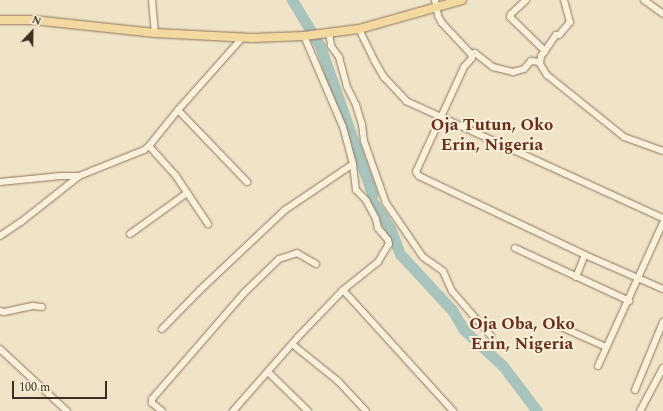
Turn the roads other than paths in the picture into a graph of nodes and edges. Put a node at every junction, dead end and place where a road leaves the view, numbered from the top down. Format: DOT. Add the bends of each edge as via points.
graph roads {
  1 [pos="152,0"];
  2 [pos="462,0"];
  3 [pos="526,0"];
  4 [pos="564,0"];
  5 [pos="644,0"];
  6 [pos="436,4"];
  7 [pos="663,14"];
  8 [pos="0,20"];
  9 [pos="359,28"];
  10 [pos="155,33"];
  11 [pos="329,33"];
  12 [pos="306,36"];
  13 [pos="243,37"];
  14 [pos="544,51"];
  15 [pos="471,54"];
  16 [pos="540,62"];
  17 [pos="178,110"];
  18 [pos="442,117"];
  19 [pos="149,146"];
  20 [pos="663,151"];
  21 [pos="353,164"];
  22 [pos="79,176"];
  23 [pos="0,182"];
  24 [pos="246,182"];
  25 [pos="187,193"];
  26 [pos="663,218"];
  27 [pos="663,223"];
  28 [pos="208,224"];
  29 [pos="130,234"];
  30 [pos="0,236"];
  31 [pos="515,248"];
  32 [pos="586,255"];
  33 [pos="316,264"];
  34 [pos="576,277"];
  35 [pos="639,278"];
  36 [pos="663,289"];
  37 [pos="343,290"];
  38 [pos="629,301"];
  39 [pos="42,307"];
  40 [pos="0,311"];
  41 [pos="663,322"];
  42 [pos="557,325"];
  43 [pos="162,329"];
  44 [pos="492,336"];
  45 [pos="292,344"];
  46 [pos="606,347"];
  47 [pos="0,350"];
  48 [pos="598,366"];
  49 [pos="663,368"];
  50 [pos="268,372"];
  51 [pos="635,390"];
  52 [pos="67,411"];
  53 [pos="162,411"];
  54 [pos="233,411"];
  55 [pos="308,411"];
  56 [pos="366,411"];
  57 [pos="453,411"];
  58 [pos="640,411"];
  1 -- 10 [label="street"];
  2 -- 6 [label="main road"];
  3 -- 14 [label="street" via="510,17"];
  4 -- 14 [label="street" via="570,22"];
  5 -- 7 [label="street"];
  6 -- 9 [label="main road"];
  6 -- 15 [label="street" via="442,24"];
  8 -- 10 [label="main road" via="33,20"];
  9 -- 11 [label="main road"];
  9 -- 18 [label="street" via="384,77 406,101"];
  10 -- 13 [label="main road"];
  11 -- 12 [label="main road"];
  11 -- 44 [label="street" via="331,46 339,58 347,86 356,105 364,141 386,203 423,257 443,271 452,291"];
  12 -- 13 [label="main road"];
  12 -- 21 [label="street" via="343,127"];
  13 -- 17 [label="street"];
  14 -- 16 [label="street"];
  15 -- 16 [label="street" via="475,53 494,68 513,72 524,69 531,61"];
  15 -- 18 [label="street" via="472,58 464,67"];
  16 -- 20 [label="street" via="547,74 624,137"];
  17 -- 19 [label="street"];
  17 -- 24 [label="street"];
  18 -- 26 [label="street"];
  18 -- 32 [label="street" via="416,172 419,176"];
  19 -- 22 [label="street"];
  19 -- 25 [label="street" via="176,176"];
  21 -- 37 [label="street" via="356,190 366,200 378,228 389,244 378,262"];
  21 -- 43 [label="street" via="285,210"];
  22 -- 23 [label="street"];
  22 -- 30 [label="street"];
  25 -- 28 [label="street"];
  25 -- 29 [label="street"];
  27 -- 35 [label="street"];
  31 -- 34 [label="street"];
  32 -- 34 [label="street"];
  32 -- 35 [label="street"];
  33 -- 53 [label="street" via="297,253 279,259 244,293 152,399 152,403"];
  34 -- 38 [label="street"];
  35 -- 36 [label="street"];
  35 -- 38 [label="street"];
  37 -- 45 [label="street"];
  37 -- 57 [label="street"];
  38 -- 46 [label="street"];
  39 -- 40 [label="street"];
  41 -- 51 [label="street"];
  42 -- 46 [label="street"];
  45 -- 50 [label="street"];
  45 -- 56 [label="street" via="338,381"];
  46 -- 48 [label="street"];
  47 -- 52 [label="street"];
  49 -- 58 [label="street"];
  50 -- 54 [label="street"];
  50 -- 55 [label="street"];
}
